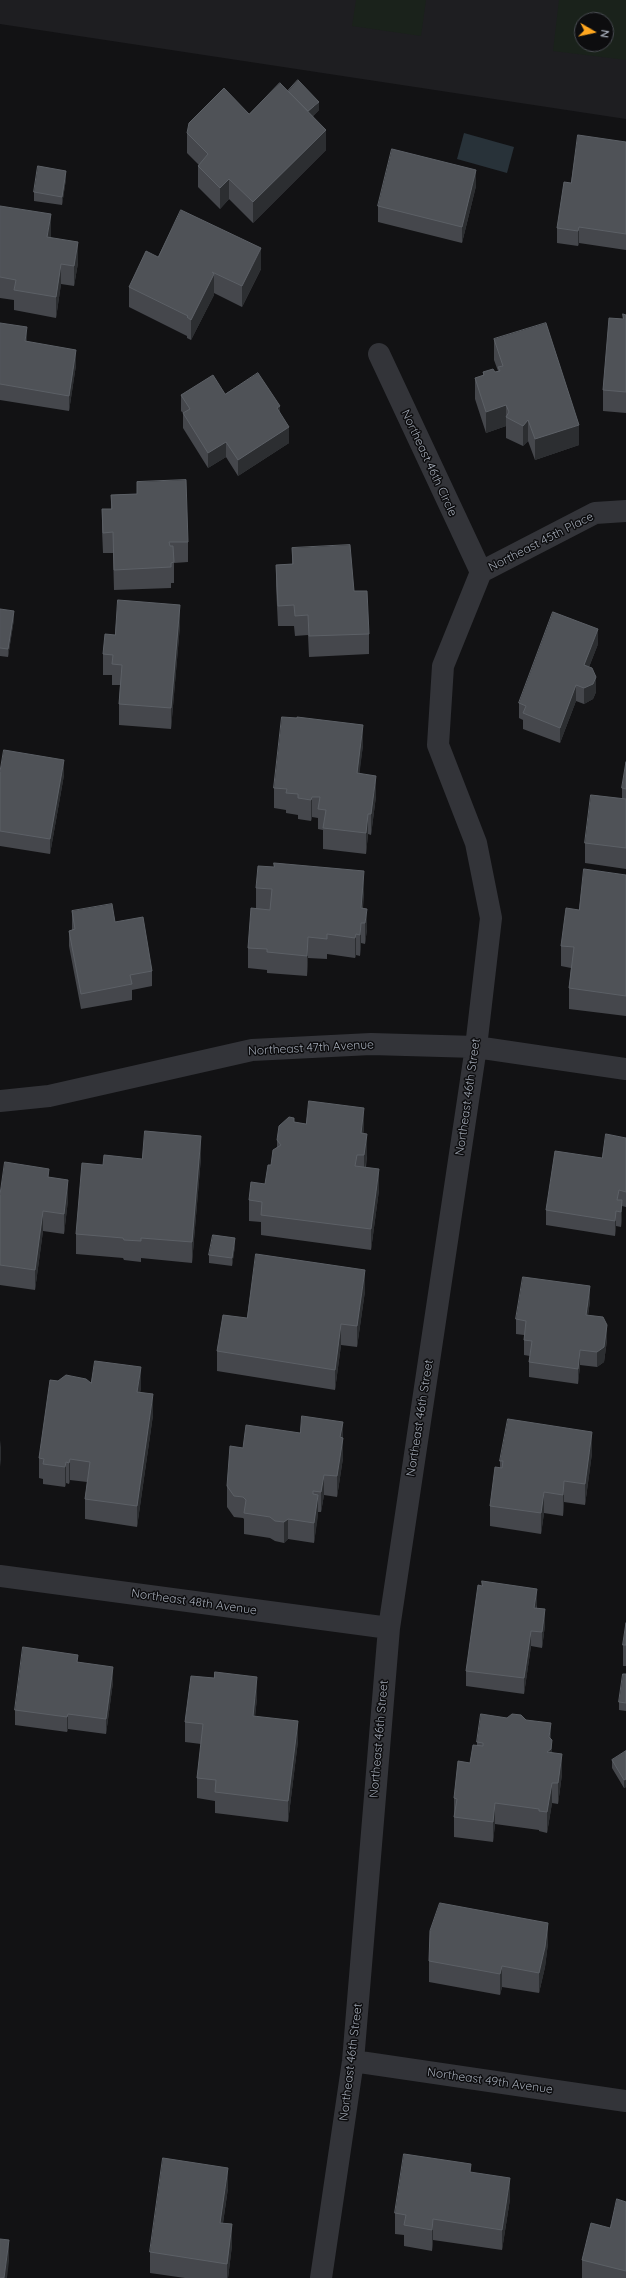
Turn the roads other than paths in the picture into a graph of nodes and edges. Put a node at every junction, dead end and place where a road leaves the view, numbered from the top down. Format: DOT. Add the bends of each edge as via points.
graph roads {
  1 [pos="378,354"];
  2 [pos="626,511"];
  3 [pos="481,572"];
  4 [pos="476,1047"];
  5 [pos="626,1069"];
  6 [pos="0,1101"];
  7 [pos="0,1576"];
  8 [pos="389,1628"];
  9 [pos="353,2061"];
  10 [pos="626,2101"];
  11 [pos="321,2278"];
  1 -- 3 [label="street, Northeast 46th Circle"];
  2 -- 3 [label="street, Northeast 45th Place" via="594,513"];
  3 -- 4 [label="street, Northeast 46th Street" via="443,666 438,745 476,843 491,918"];
  4 -- 5 [label="street, Northeast 47th Avenue"];
  4 -- 6 [label="street, Northeast 47th Avenue" via="371,1044 252,1050 49,1096"];
  4 -- 8 [label="street, Northeast 46th Street"];
  7 -- 8 [label="street, Northeast 48th Avenue"];
  8 -- 9 [label="street, Northeast 46th Street"];
  9 -- 10 [label="street, Northeast 49th Avenue"];
  9 -- 11 [label="street, Northeast 46th Street"];
}
